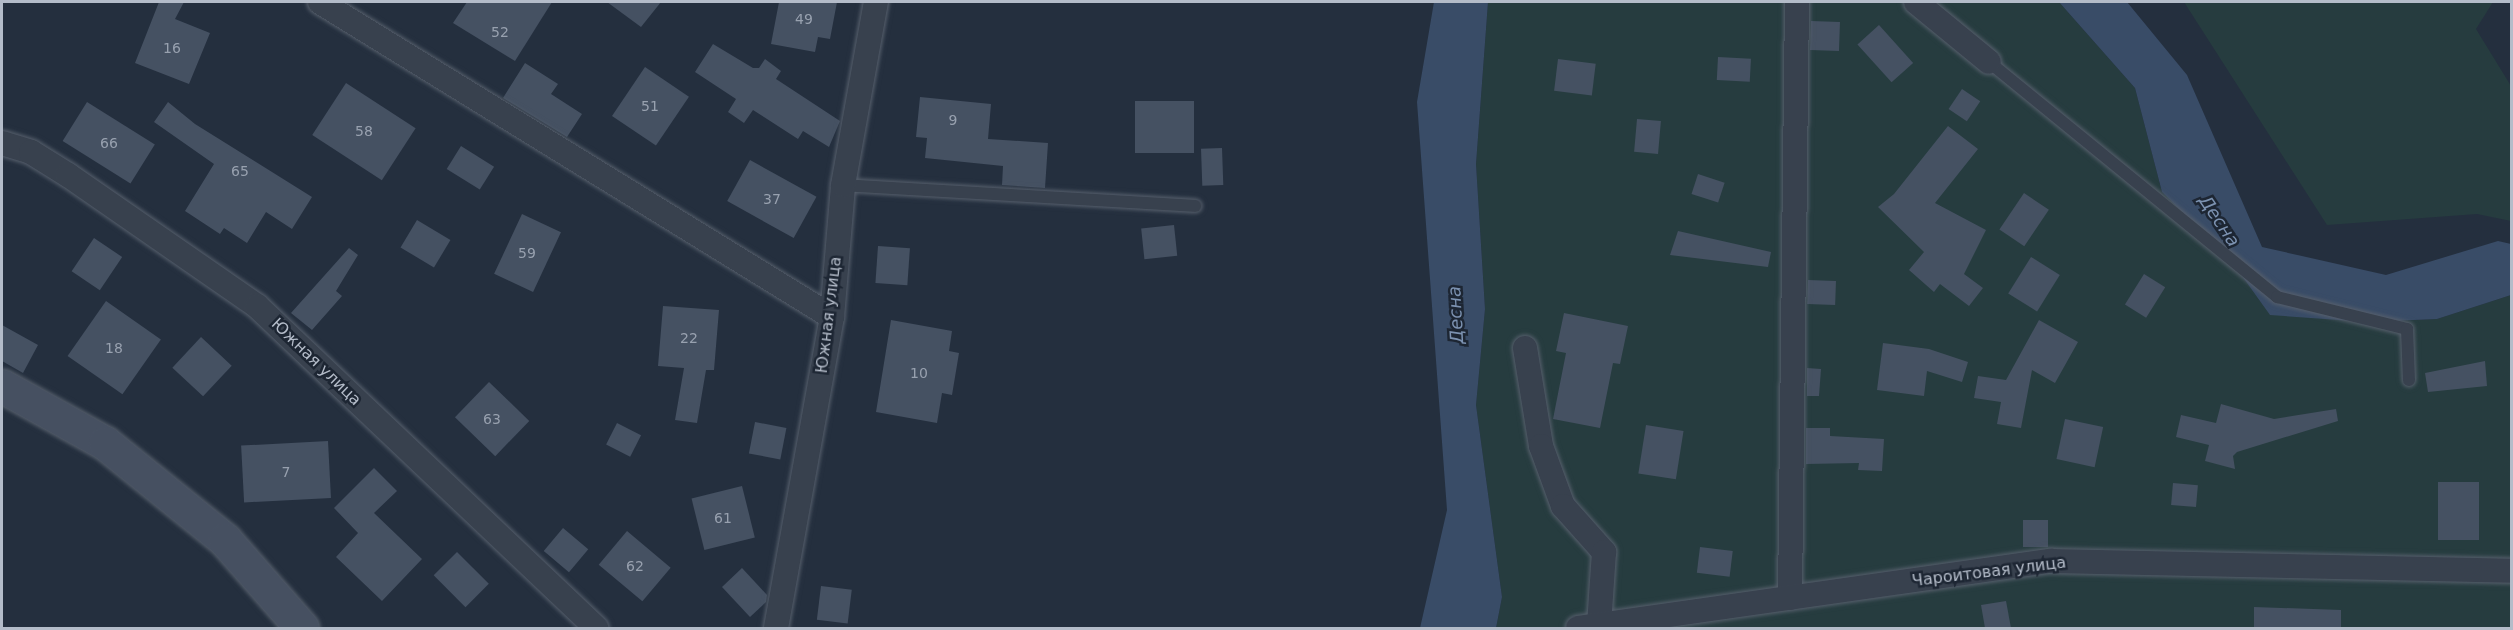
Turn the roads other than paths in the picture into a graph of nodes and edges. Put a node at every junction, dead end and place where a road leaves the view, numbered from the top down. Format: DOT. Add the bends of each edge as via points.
graph roads {
  1 [pos="320,2"];
  2 [pos="876,2"];
  3 [pos="1797,2"];
  4 [pos="1916,2"];
  5 [pos="1989,62"];
  6 [pos="2,143"];
  7 [pos="843,185"];
  8 [pos="1195,206"];
  9 [pos="832,317"];
  10 [pos="1525,348"];
  11 [pos="2409,380"];
  12 [pos="2,386"];
  13 [pos="2511,571"];
  14 [pos="1790,598"];
  15 [pos="1588,627"];
  16 [pos="302,628"];
  17 [pos="596,628"];
  18 [pos="776,628"];
  1 -- 9 [label="street"];
  2 -- 7 [label="street, Южная улица"];
  3 -- 14 [label="street"];
  4 -- 5 [label="street"];
  5 -- 11 [label="lane" via="2277,297 2407,329"];
  6 -- 17 [label="street, Южная улица" via="31,152 68,175 257,306"];
  7 -- 8 [label="lane"];
  7 -- 9 [label="street, Южная улица"];
  9 -- 18 [label="street, Южная улица"];
  10 -- 15 [label="street" via="1541,446 1563,506 1604,552"];
  12 -- 16 [label="street" via="105,443 225,540"];
  13 -- 14 [label="street, Чароитовая улица" via="2051,561"];
  14 -- 15 [label="street, Чароитовая улица"];
}
